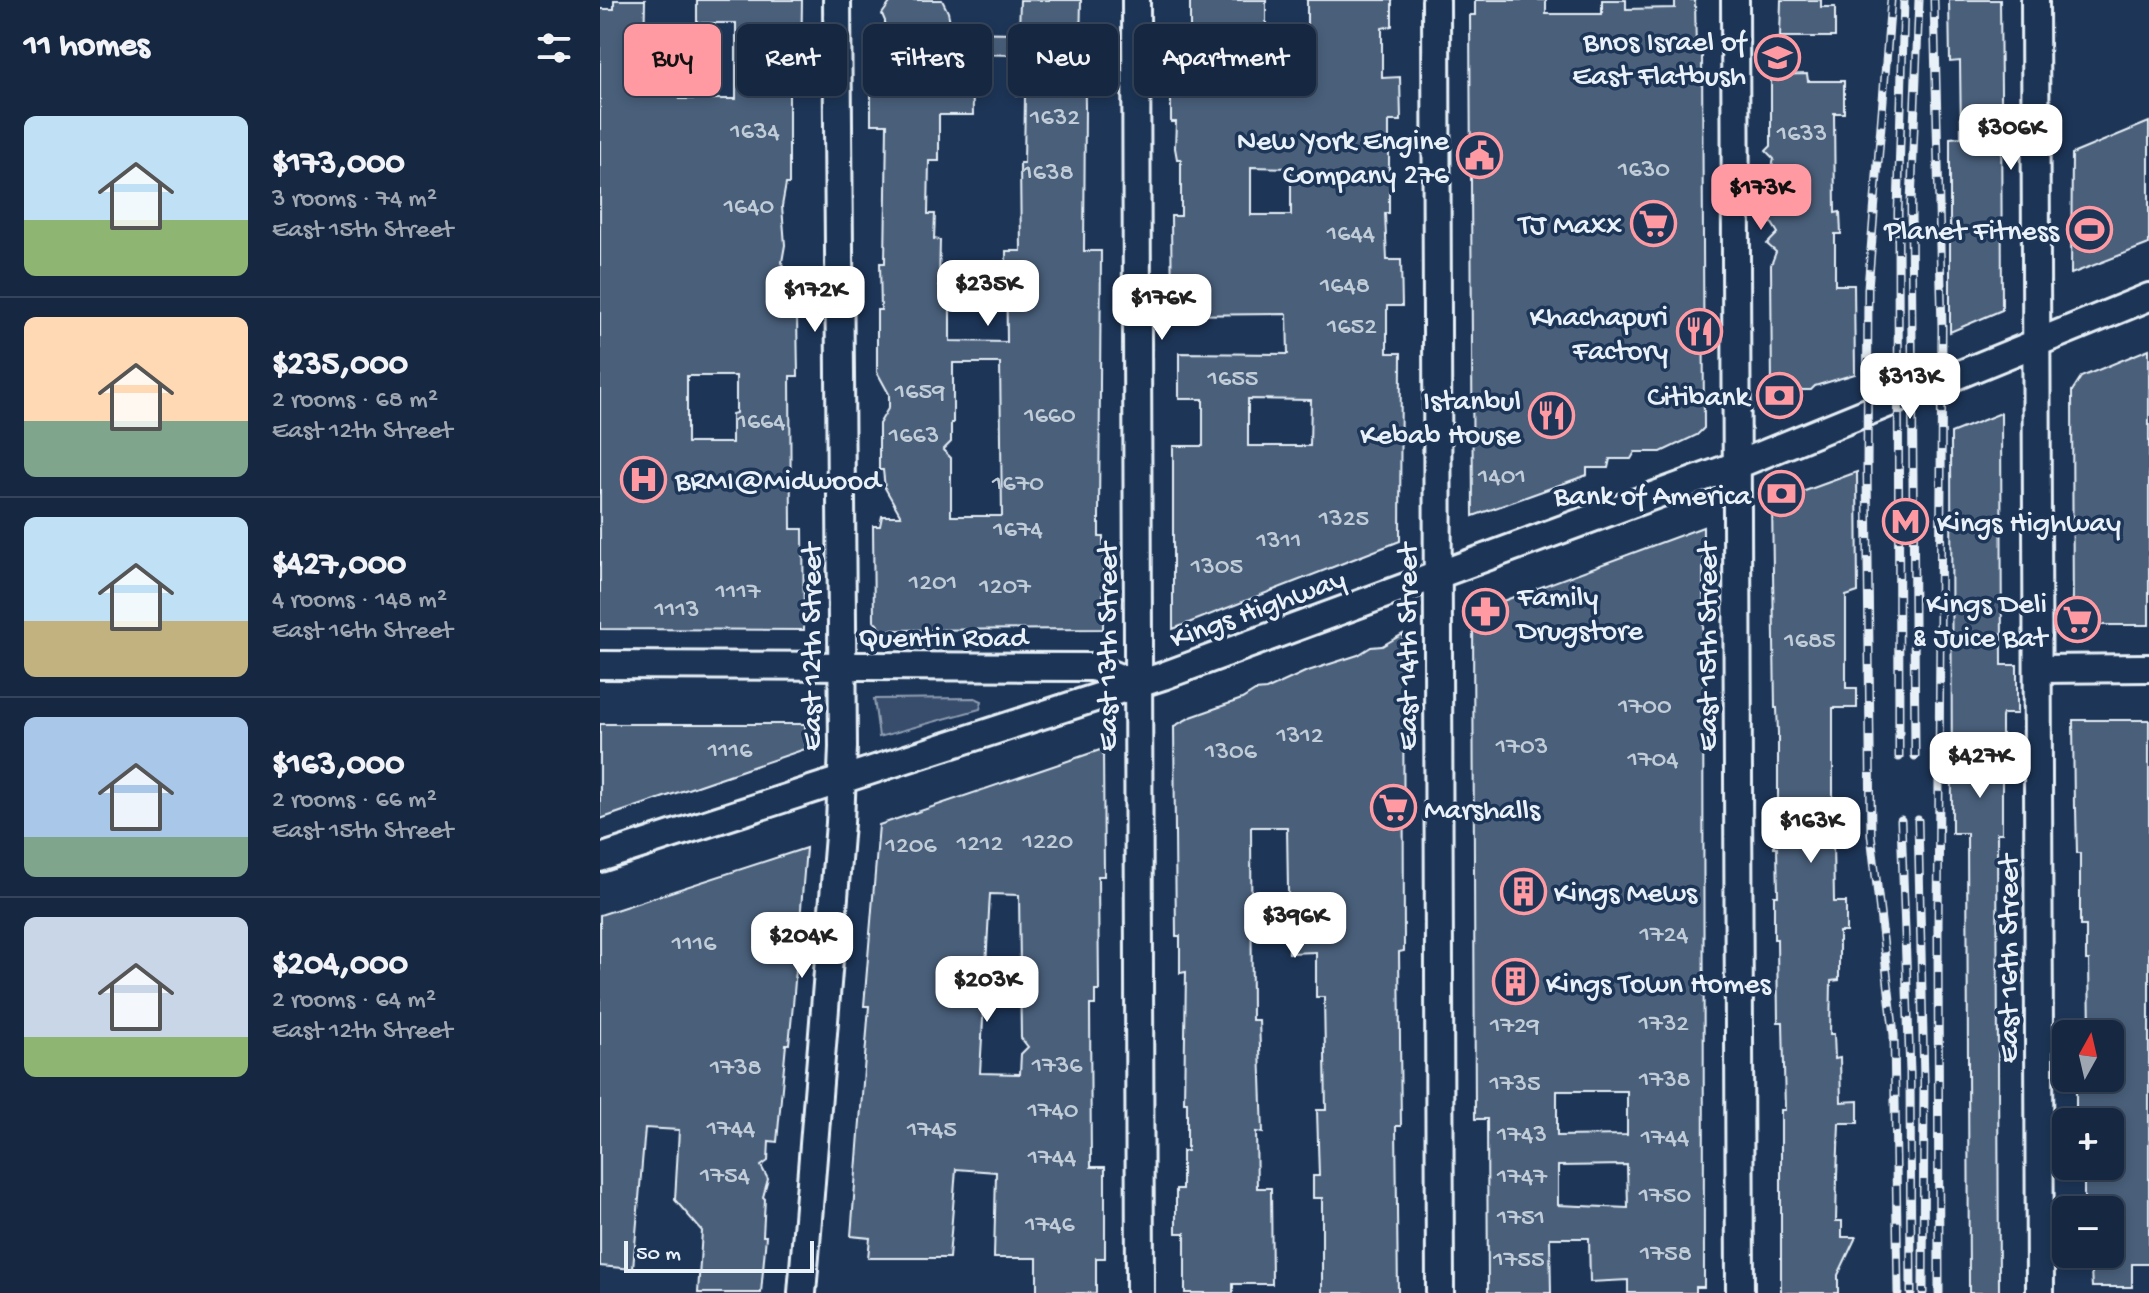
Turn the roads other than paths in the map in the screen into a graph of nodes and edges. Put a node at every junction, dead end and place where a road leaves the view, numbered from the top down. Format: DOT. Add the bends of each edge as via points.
graph roads {
  1 [pos="837,0"];
  2 [pos="1136,0"];
  3 [pos="1436,0"];
  4 [pos="1735,0"];
  5 [pos="2035,0"];
  6 [pos="2149,297"];
  7 [pos="2037,344"];
  8 [pos="1737,465"];
  9 [pos="1437,575"];
  10 [pos="600,665"];
  11 [pos="842,668"];
  12 [pos="2149,668"];
  13 [pos="2038,669"];
  14 [pos="1138,685"];
  15 [pos="842,780"];
  16 [pos="600,858"];
  17 [pos="802,1293"];
  18 [pos="1140,1293"];
  19 [pos="1440,1293"];
  20 [pos="1740,1293"];
  21 [pos="2040,1293"];
  1 -- 11 [label="street, East 12th Street"];
  2 -- 14 [label="street, East 13th Street"];
  3 -- 9 [label="street, East 14th Street"];
  4 -- 8 [label="street, East 15th Street"];
  5 -- 7 [label="street, East 16th Street"];
  6 -- 7 [label="street, Kings Highway"];
  7 -- 8 [label="street, Kings Highway"];
  7 -- 13 [label="street, East 16th Street"];
  8 -- 9 [label="street, Kings Highway"];
  8 -- 20 [label="street, East 15th Street"];
  9 -- 14 [label="street, Kings Highway"];
  9 -- 19 [label="street, East 14th Street"];
  10 -- 11 [label="street, Quentin Road"];
  11 -- 14 [label="street, Quentin Road" via="1093,667"];
  11 -- 15 [label="street, East 12th Street"];
  12 -- 13 [label="street"];
  13 -- 21 [label="street, East 16th Street"];
  14 -- 15 [label="street, Kings Highway"];
  14 -- 18 [label="street, East 13th Street"];
  15 -- 16 [label="street, Kings Highway"];
  15 -- 17 [label="street, East 12th Street"];
}
